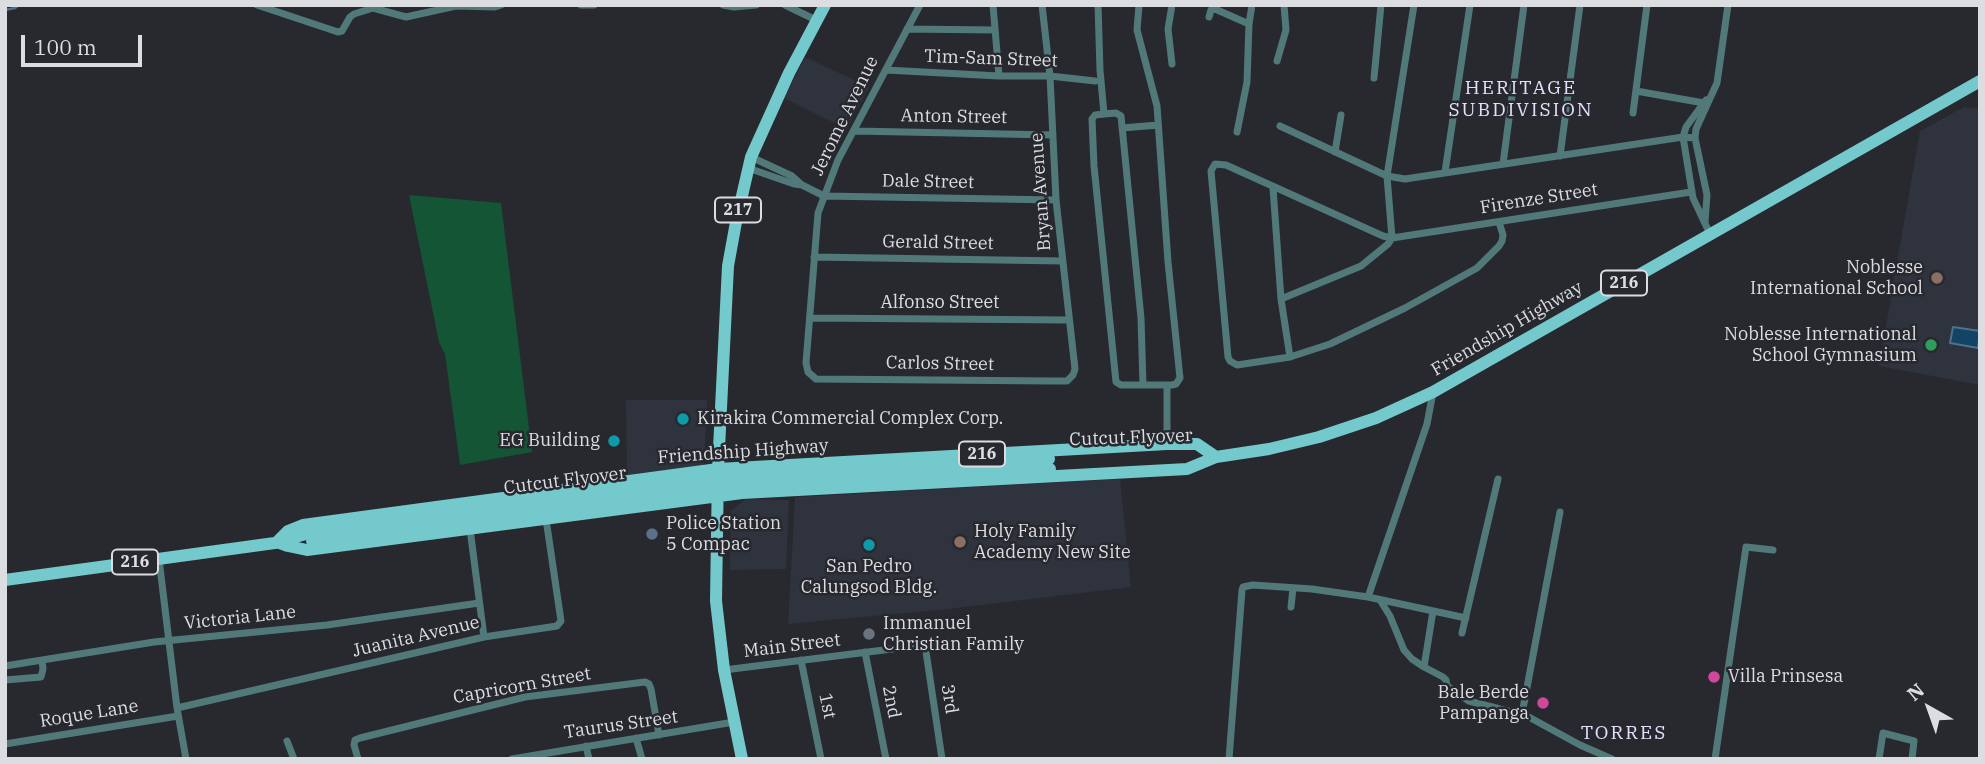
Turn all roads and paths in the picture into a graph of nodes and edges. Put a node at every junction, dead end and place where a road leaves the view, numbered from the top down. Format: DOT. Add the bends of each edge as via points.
graph roads {
  1 [pos="257,5"];
  2 [pos="501,5"];
  3 [pos="581,5"];
  4 [pos="594,5"];
  5 [pos="723,5"];
  6 [pos="756,5"];
  7 [pos="785,5"];
  8 [pos="825,5"];
  9 [pos="920,5"];
  10 [pos="993,5"];
  11 [pos="1042,5"];
  12 [pos="1098,5"];
  13 [pos="1139,5"];
  14 [pos="1172,5"];
  15 [pos="1252,5"];
  16 [pos="1284,5"];
  17 [pos="1381,5"];
  18 [pos="1414,5"];
  19 [pos="1470,5"];
  20 [pos="1524,5"];
  21 [pos="1580,5"];
  22 [pos="1647,5"];
  23 [pos="1728,5"];
  24 [pos="1209,17"];
  25 [pos="816,20"];
  26 [pos="1249,24"];
  27 [pos="907,29"];
  28 [pos="995,30"];
  29 [pos="1277,61"];
  30 [pos="1172,64"];
  31 [pos="886,70"];
  32 [pos="999,76"];
  33 [pos="1050,76"];
  34 [pos="1374,78"];
  35 [pos="1980,80"];
  36 [pos="1095,81"];
  37 [pos="1636,91"];
  38 [pos="1705,103"];
  39 [pos="1633,113"];
  40 [pos="1104,114"];
  41 [pos="1340,116"];
  42 [pos="1158,125"];
  43 [pos="1280,126"];
  44 [pos="1122,128"];
  45 [pos="855,131"];
  46 [pos="1237,132"];
  47 [pos="1053,135"];
  48 [pos="1683,137"];
  49 [pos="1695,138"];
  50 [pos="1335,152"];
  51 [pos="1560,156"];
  52 [pos="749,162"];
  53 [pos="1503,164"];
  54 [pos="769,165"];
  55 [pos="1445,172"];
  56 [pos="765,174"];
  57 [pos="1387,176"];
  58 [pos="802,185"];
  59 [pos="1273,188"];
  60 [pos="1691,192"];
  61 [pos="824,196"];
  62 [pos="1056,200"];
  63 [pos="1499,222"];
  64 [pos="1708,228"];
  65 [pos="1392,238"];
  66 [pos="814,257"];
  67 [pos="1062,261"];
  68 [pos="1281,299"];
  69 [pos="810,318"];
  70 [pos="1069,320"];
  71 [pos="1290,357"];
  72 [pos="808,372"];
  73 [pos="1073,375"];
  74 [pos="1143,385"];
  75 [pos="1167,386"];
  76 [pos="1433,392"];
  77 [pos="1167,444"];
  78 [pos="719,451"];
  79 [pos="1216,457"];
  80 [pos="743,467"];
  81 [pos="718,469"];
  82 [pos="648,477"];
  83 [pos="1498,479"];
  84 [pos="534,493"];
  85 [pos="742,493"];
  86 [pos="718,495"];
  87 [pos="693,498"];
  88 [pos="652,504"];
  89 [pos="718,512"];
  90 [pos="1560,512"];
  91 [pos="542,519"];
  92 [pos="470,529"];
  93 [pos="277,542"];
  94 [pos="1773,550"];
  95 [pos="159,559"];
  96 [pos="5,580"];
  97 [pos="1293,588"];
  98 [pos="1368,597"];
  99 [pos="1380,600"];
  100 [pos="479,603"];
  101 [pos="1291,607"];
  102 [pos="1433,611"];
  103 [pos="1466,618"];
  104 [pos="1462,633"];
  105 [pos="484,637"];
  106 [pos="170,641"];
  107 [pos="948,642"];
  108 [pos="925,645"];
  109 [pos="865,652"];
  110 [pos="42,660"];
  111 [pos="801,660"];
  112 [pos="5,666"];
  113 [pos="1423,667"];
  114 [pos="724,670"];
  115 [pos="5,680"];
  116 [pos="178,712"];
  117 [pos="1522,714"];
  118 [pos="734,722"];
  119 [pos="659,736"];
  120 [pos="636,738"];
  121 [pos="287,741"];
  122 [pos="5,744"];
  123 [pos="586,746"];
  124 [pos="528,757"];
  125 [pos="186,759"];
  126 [pos="294,759"];
  127 [pos="358,759"];
  128 [pos="512,759"];
  129 [pos="589,759"];
  130 [pos="642,759"];
  131 [pos="742,759"];
  132 [pos="821,759"];
  133 [pos="886,759"];
  134 [pos="942,759"];
  135 [pos="1229,759"];
  136 [pos="1612,759"];
  137 [pos="1715,759"];
  138 [pos="1879,759"];
  139 [pos="1912,759"];
  1 -- 2 [label="street" via="338,32 354,14 373,8 406,17 456,6"];
  3 -- 4 [label="street"];
  5 -- 6 [label="street"];
  7 -- 25 [label="street"];
  8 -- 25 [label="main road, 217"];
  9 -- 27 [label="street, Jerome Avenue"];
  10 -- 28 [label="street"];
  11 -- 33 [label="street, Bryan Avenue"];
  12 -- 40 [label="street"];
  13 -- 42 [label="street" via="1137,30"];
  14 -- 30 [label="street" via="1168,30"];
  15 -- 26 [label="street"];
  16 -- 29 [label="street" via="1286,30"];
  17 -- 34 [label="street"];
  18 -- 57 [label="street"];
  19 -- 55 [label="street"];
  20 -- 53 [label="street"];
  21 -- 51 [label="street"];
  22 -- 37 [label="street"];
  23 -- 38 [label="street" via="1714,92"];
  24 -- 26 [label="street" via="1213,9"];
  25 -- 52 [label="main road, 217"];
  26 -- 46 [label="street" via="1247,82"];
  27 -- 28 [label="street"];
  27 -- 31 [label="street, Jerome Avenue"];
  28 -- 32 [label="street"];
  31 -- 32 [label="street, Tim-Sam Street"];
  31 -- 45 [label="street, Jerome Avenue"];
  32 -- 33 [label="street, Tim-Sam Street"];
  33 -- 36 [label="street, Tim-Sam Street"];
  33 -- 47 [label="street, Bryan Avenue"];
  35 -- 64 [label="main road, Friendship Highway / 216"];
  37 -- 38 [label="street"];
  37 -- 39 [label="street"];
  38 -- 48 [label="street"];
  38 -- 49 [label="street"];
  40 -- 44 [label="street" via="1119,113"];
  40 -- 74 [label="street" via="1091,119 1116,382"];
  41 -- 50 [label="street"];
  42 -- 44 [label="street"];
  42 -- 75 [label="street" via="1180,378"];
  43 -- 50 [label="street"];
  44 -- 74 [label="street"];
  45 -- 47 [label="street, Anton Street"];
  45 -- 61 [label="street, Jerome Avenue"];
  47 -- 62 [label="street, Bryan Avenue"];
  48 -- 49 [label="street"];
  48 -- 51 [label="street"];
  48 -- 60 [label="street"];
  49 -- 64 [label="street" via="1707,195"];
  50 -- 57 [label="street"];
  51 -- 53 [label="street"];
  52 -- 54 [label="street, Dale Street"];
  52 -- 56 [label="street, Dale Street"];
  52 -- 78 [label="main road, 217" via="728,266"];
  53 -- 55 [label="street"];
  54 -- 56 [label="street"];
  54 -- 58 [label="street, Dale Street"];
  55 -- 57 [label="street" via="1405,179"];
  56 -- 58 [label="street, Dale Street"];
  57 -- 65 [label="street"];
  58 -- 61 [label="street, Dale Street"];
  59 -- 65 [label="street"];
  59 -- 68 [label="street"];
  59 -- 71 [label="street" via="1226,165 1212,166 1230,362 1237,365"];
  60 -- 63 [label="street, Firenze Street"];
  60 -- 64 [label="street"];
  61 -- 62 [label="street, Dale Street"];
  61 -- 66 [label="street, Jerome Avenue"];
  62 -- 67 [label="street, Bryan Avenue"];
  63 -- 65 [label="street, Firenze Street"];
  63 -- 71 [label="street" via="1502,241 1477,268 1330,344"];
  64 -- 76 [label="main road, Friendship Highway / 216"];
  65 -- 68 [label="street" via="1361,265"];
  66 -- 67 [label="street, Gerald Street"];
  66 -- 69 [label="street, Jerome Avenue"];
  67 -- 70 [label="street, Bryan Avenue"];
  68 -- 71 [label="street"];
  69 -- 70 [label="street, Alfonso Street"];
  69 -- 72 [label="street, Jerome Avenue"];
  70 -- 73 [label="street, Bryan Avenue"];
  72 -- 73 [label="street, Carlos Street" via="816,379 1052,382 1067,381"];
  74 -- 75 [label="street"];
  75 -- 77 [label="street"];
  76 -- 79 [label="main road, Friendship Highway / 216" via="1319,437"];
  76 -- 98 [label="street" via="1427,424"];
  77 -- 79 [label="main road, Friendship Highway / 216" via="1197,444"];
  77 -- 80 [label="main road, Friendship Highway / 216"];
  78 -- 80 [label="main road"];
  78 -- 81 [label="main road, 217"];
  79 -- 85 [label="main road, Friendship Highway / 216" via="1187,469"];
  79 -- 93 [label="main road, Cutcut Flyover, bridge" via="1168,452 1050,464 755,475"];
  80 -- 81 [label="main road, Friendship Highway / 216"];
  81 -- 82 [label="main road, Friendship Highway / 216"];
  81 -- 86 [label="main road, 217"];
  82 -- 84 [label="main road, Friendship Highway / 216"];
  82 -- 88 [label="main road" via="657,493"];
  83 -- 103 [label="street"];
  84 -- 91 [label="main road" via="530,512"];
  84 -- 93 [label="main road, Friendship Highway / 216" via="303,525"];
  85 -- 86 [label="main road, Friendship Highway / 216"];
  85 -- 89 [label="main road"];
  86 -- 87 [label="main road, Friendship Highway / 216"];
  86 -- 89 [label="main road, 217"];
  87 -- 88 [label="main road, Friendship Highway / 216"];
  87 -- 89 [label="main road"];
  88 -- 91 [label="main road, Friendship Highway / 216"];
  89 -- 114 [label="main road, 217" via="716,601"];
  90 -- 117 [label="street"];
  91 -- 92 [label="main road, Friendship Highway / 216"];
  91 -- 105 [label="street, Juanita Avenue" via="561,621"];
  92 -- 93 [label="main road, Friendship Highway / 216" via="307,550"];
  92 -- 100 [label="street"];
  93 -- 95 [label="main road, Friendship Highway / 216"];
  94 -- 137 [label="street" via="1746,547"];
  95 -- 96 [label="main road, Friendship Highway / 216"];
  95 -- 106 [label="street"];
  97 -- 98 [label="street"];
  97 -- 101 [label="street"];
  97 -- 135 [label="street" via="1253,585 1241,590"];
  98 -- 99 [label="street"];
  99 -- 102 [label="street"];
  99 -- 113 [label="street" via="1404,650"];
  100 -- 105 [label="street"];
  100 -- 106 [label="street, Victoria Lane"];
  102 -- 103 [label="street"];
  102 -- 113 [label="street"];
  103 -- 104 [label="street"];
  105 -- 116 [label="street, Juanita Avenue"];
  106 -- 110 [label="street, Victoria Lane"];
  106 -- 116 [label="street"];
  107 -- 108 [label="street, Main Street"];
  108 -- 109 [label="street, Main Street"];
  108 -- 134 [label="street, 3rd"];
  109 -- 111 [label="street, Main Street"];
  109 -- 133 [label="street, 2nd"];
  110 -- 112 [label="street, Victoria Lane"];
  110 -- 115 [label="street" via="41,677"];
  111 -- 114 [label="street, Main Street"];
  111 -- 132 [label="street, 1st"];
  113 -- 117 [label="street" via="1443,677 1447,686 1469,701"];
  114 -- 118 [label="main road, 217"];
  116 -- 122 [label="street, Roque Lane"];
  116 -- 125 [label="street"];
  117 -- 136 [label="street"];
  118 -- 119 [label="street, Taurus Street"];
  118 -- 131 [label="main road, 217"];
  119 -- 120 [label="street, Taurus Street"];
  119 -- 127 [label="street, Capricorn Street" via="651,689 645,682 516,699 360,738 354,745"];
  120 -- 123 [label="street, Taurus Street"];
  120 -- 130 [label="street"];
  121 -- 126 [label="street"];
  123 -- 124 [label="street, Taurus Street"];
  123 -- 129 [label="street"];
  124 -- 128 [label="street, Taurus Street"];
  138 -- 139 [label="street" via="1883,733 1914,741"];
}
